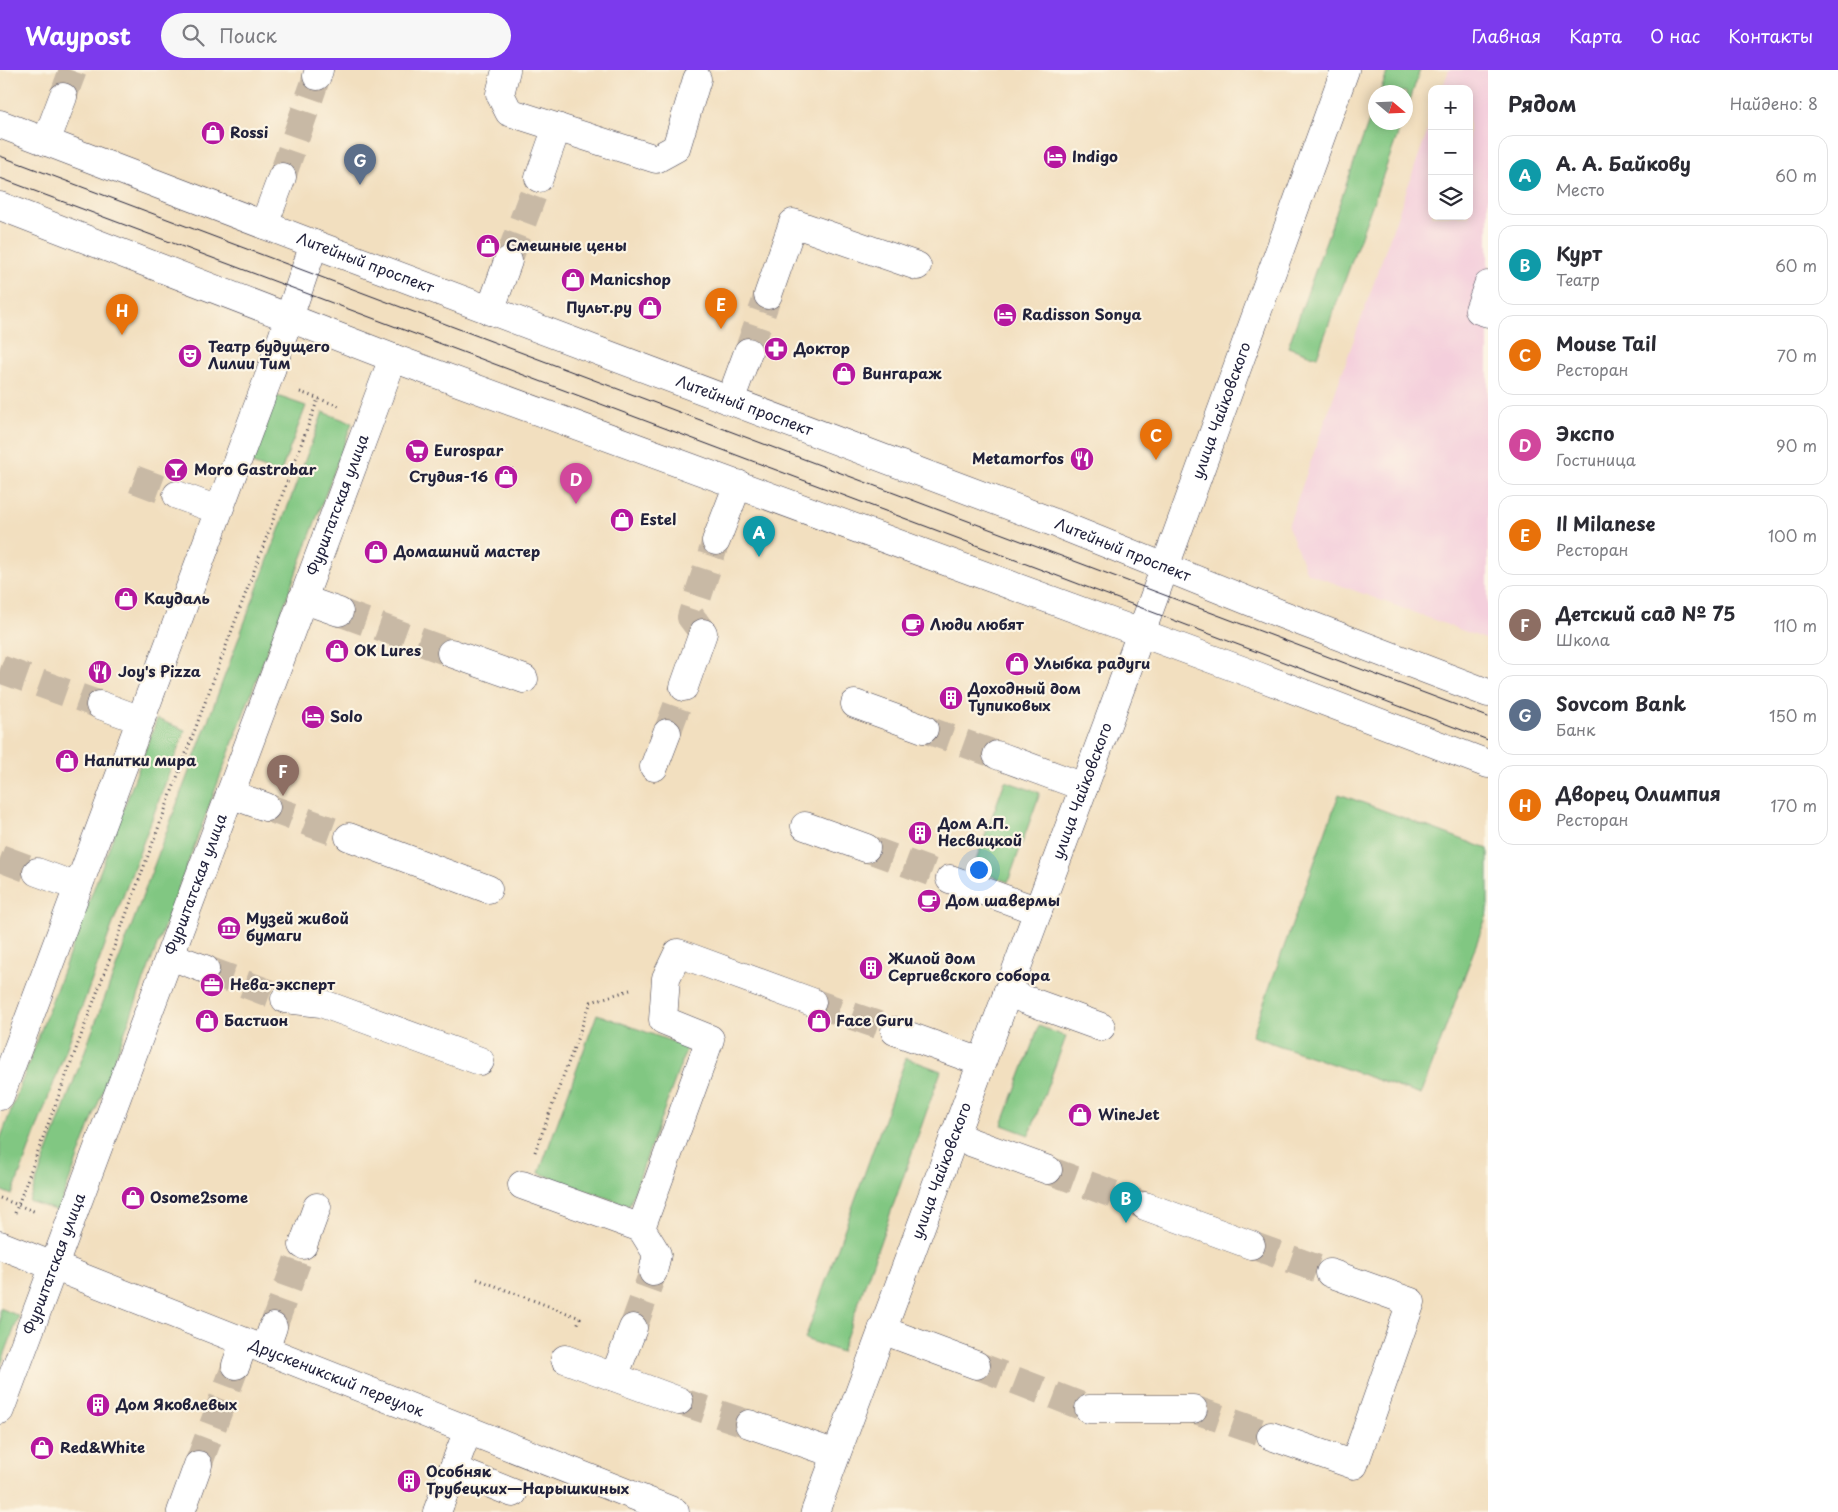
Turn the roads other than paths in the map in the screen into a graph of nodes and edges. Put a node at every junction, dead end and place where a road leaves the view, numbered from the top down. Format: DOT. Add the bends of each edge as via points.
graph roads {
  1 [pos="506,70"];
  2 [pos="1345,70"];
  3 [pos="697,79"];
  4 [pos="63,97"];
  5 [pos="0,124"];
  6 [pos="557,127"];
  7 [pos="46,142"];
  8 [pos="282,177"];
  9 [pos="539,178"];
  10 [pos="0,206"];
  11 [pos="264,226"];
  12 [pos="314,244"];
  13 [pos="508,261"];
  14 [pos="917,266"];
  15 [pos="1488,285"];
  16 [pos="768,295"];
  17 [pos="490,311"];
  18 [pos="1488,313"];
  19 [pos="288,317"];
  20 [pos="748,352"];
  21 [pos="393,358"];
  22 [pos="730,401"];
  23 [pos="738,484"];
  24 [pos="177,495"];
  25 [pos="218,510"];
  26 [pos="716,541"];
  27 [pos="1164,567"];
  28 [pos="302,599"];
  29 [pos="339,612"];
  30 [pos="703,633"];
  31 [pos="1141,633"];
  32 [pos="451,653"];
  33 [pos="524,679"];
  34 [pos="684,687"];
  35 [pos="1488,693"];
  36 [pos="855,704"];
  37 [pos="100,705"];
  38 [pos="140,720"];
  39 [pos="924,729"];
  40 [pos="667,732"];
  41 [pos="997,755"];
  42 [pos="1488,764"];
  43 [pos="654,767"];
  44 [pos="1084,787"];
  45 [pos="230,794"];
  46 [pos="266,807"];
  47 [pos="805,826"];
  48 [pos="349,837"];
  49 [pos="866,848"];
  50 [pos="37,872"];
  51 [pos="950,879"];
  52 [pos="78,888"];
  53 [pos="488,889"];
  54 [pos="1038,911"];
  55 [pos="170,956"];
  56 [pos="205,969"];
  57 [pos="1007,993"];
  58 [pos="285,999"];
  59 [pos="812,1002"];
  60 [pos="1101,1027"];
  61 [pos="894,1031"];
  62 [pos="480,1061"];
  63 [pos="981,1062"];
  64 [pos="0,1096"];
  65 [pos="954,1136"];
  66 [pos="1048,1170"];
  67 [pos="522,1185"];
  68 [pos="1145,1206"];
  69 [pos="317,1207"];
  70 [pos="641,1228"];
  71 [pos="0,1245"];
  72 [pos="303,1245"];
  73 [pos="1251,1245"];
  74 [pos="53,1266"];
  75 [pos="654,1272"];
  76 [pos="1330,1273"];
  77 [pos="632,1328"];
  78 [pos="882,1330"];
  79 [pos="565,1359"];
  80 [pos="976,1365"];
  81 [pos="614,1377"];
  82 [pos="679,1401"];
  83 [pos="1089,1409"];
  84 [pos="1193,1409"];
  85 [pos="0,1410"];
  86 [pos="748,1424"];
  87 [pos="468,1430"];
  88 [pos="1271,1436"];
  89 [pos="836,1454"];
  90 [pos="198,1465"];
  91 [pos="453,1469"];
  92 [pos="513,1493"];
  93 [pos="181,1512"];
  94 [pos="437,1512"];
  95 [pos="675,1512"];
  96 [pos="815,1512"];
  1 -- 6 [label="street" via="500,94 509,112"];
  2 -- 27 [label="street, улица Чайковского"];
  3 -- 6 [label="street" via="676,148 656,158"];
  4 -- 7 [label="street"];
  5 -- 7 [label="street, Литейный проспект"];
  6 -- 9 [label="street"];
  7 -- 11 [label="street, Литейный проспект"];
  8 -- 11 [label="street"];
  10 -- 19 [label="street"];
  11 -- 12 [label="street, Литейный проспект"];
  12 -- 17 [label="street, Литейный проспект"];
  12 -- 19 [label="street"];
  13 -- 17 [label="street"];
  14 -- 16 [label="street" via="794,223"];
  15 -- 18 [label="street" via="1479,310"];
  17 -- 22 [label="street, Литейный проспект"];
  19 -- 21 [label="street"];
  19 -- 25 [label="street"];
  20 -- 22 [label="street"];
  21 -- 23 [label="street"];
  21 -- 28 [label="street, Фурштатская улица"];
  22 -- 27 [label="street, Литейный проспект"];
  23 -- 26 [label="street"];
  23 -- 31 [label="street"];
  24 -- 25 [label="street"];
  25 -- 38 [label="street"];
  27 -- 31 [label="street, улица Чайковского"];
  27 -- 35 [label="street, Литейный проспект"];
  28 -- 29 [label="street"];
  28 -- 45 [label="street, Фурштатская улица"];
  30 -- 34 [label="street"];
  31 -- 42 [label="street"];
  31 -- 44 [label="street, улица Чайковского"];
  32 -- 33 [label="street"];
  36 -- 39 [label="street"];
  37 -- 38 [label="street"];
  38 -- 52 [label="street"];
  40 -- 43 [label="street"];
  41 -- 44 [label="street"];
  44 -- 54 [label="street, улица Чайковского"];
  45 -- 46 [label="street"];
  45 -- 55 [label="street, Фурштатская улица"];
  47 -- 49 [label="street"];
  48 -- 53 [label="street"];
  50 -- 52 [label="street"];
  51 -- 54 [label="street"];
  52 -- 64 [label="street"];
  54 -- 57 [label="street, улица Чайковского"];
  55 -- 56 [label="street"];
  55 -- 74 [label="street, Фурштатская улица"];
  57 -- 60 [label="street"];
  57 -- 63 [label="street, улица Чайковского"];
  58 -- 62 [label="street" via="321,1003"];
  59 -- 70 [label="street" via="678,953 666,978 663,1020 710,1039"];
  61 -- 63 [label="street"];
  63 -- 65 [label="street, улица Чайковского"];
  65 -- 66 [label="street"];
  65 -- 78 [label="street, улица Чайковского"];
  67 -- 70 [label="street"];
  68 -- 73 [label="street"];
  69 -- 72 [label="street"];
  70 -- 75 [label="street" via="657,1254"];
  71 -- 74 [label="street, Друскеникский переулок"];
  74 -- 85 [label="street, Фурштатская улица"];
  74 -- 87 [label="street, Друскеникский переулок"];
  76 -- 88 [label="street" via="1411,1302 1354,1465"];
  77 -- 81 [label="street"];
  78 -- 80 [label="street"];
  78 -- 89 [label="street, улица Чайковского"];
  79 -- 81 [label="street"];
  81 -- 82 [label="street"];
  83 -- 84 [label="street"];
  86 -- 89 [label="street"];
  87 -- 91 [label="street"];
  87 -- 95 [label="street, Друскеникский переулок"];
  89 -- 96 [label="street, улица Чайковского"];
  90 -- 93 [label="street"];
  91 -- 92 [label="street"];
  91 -- 94 [label="street"];
}
